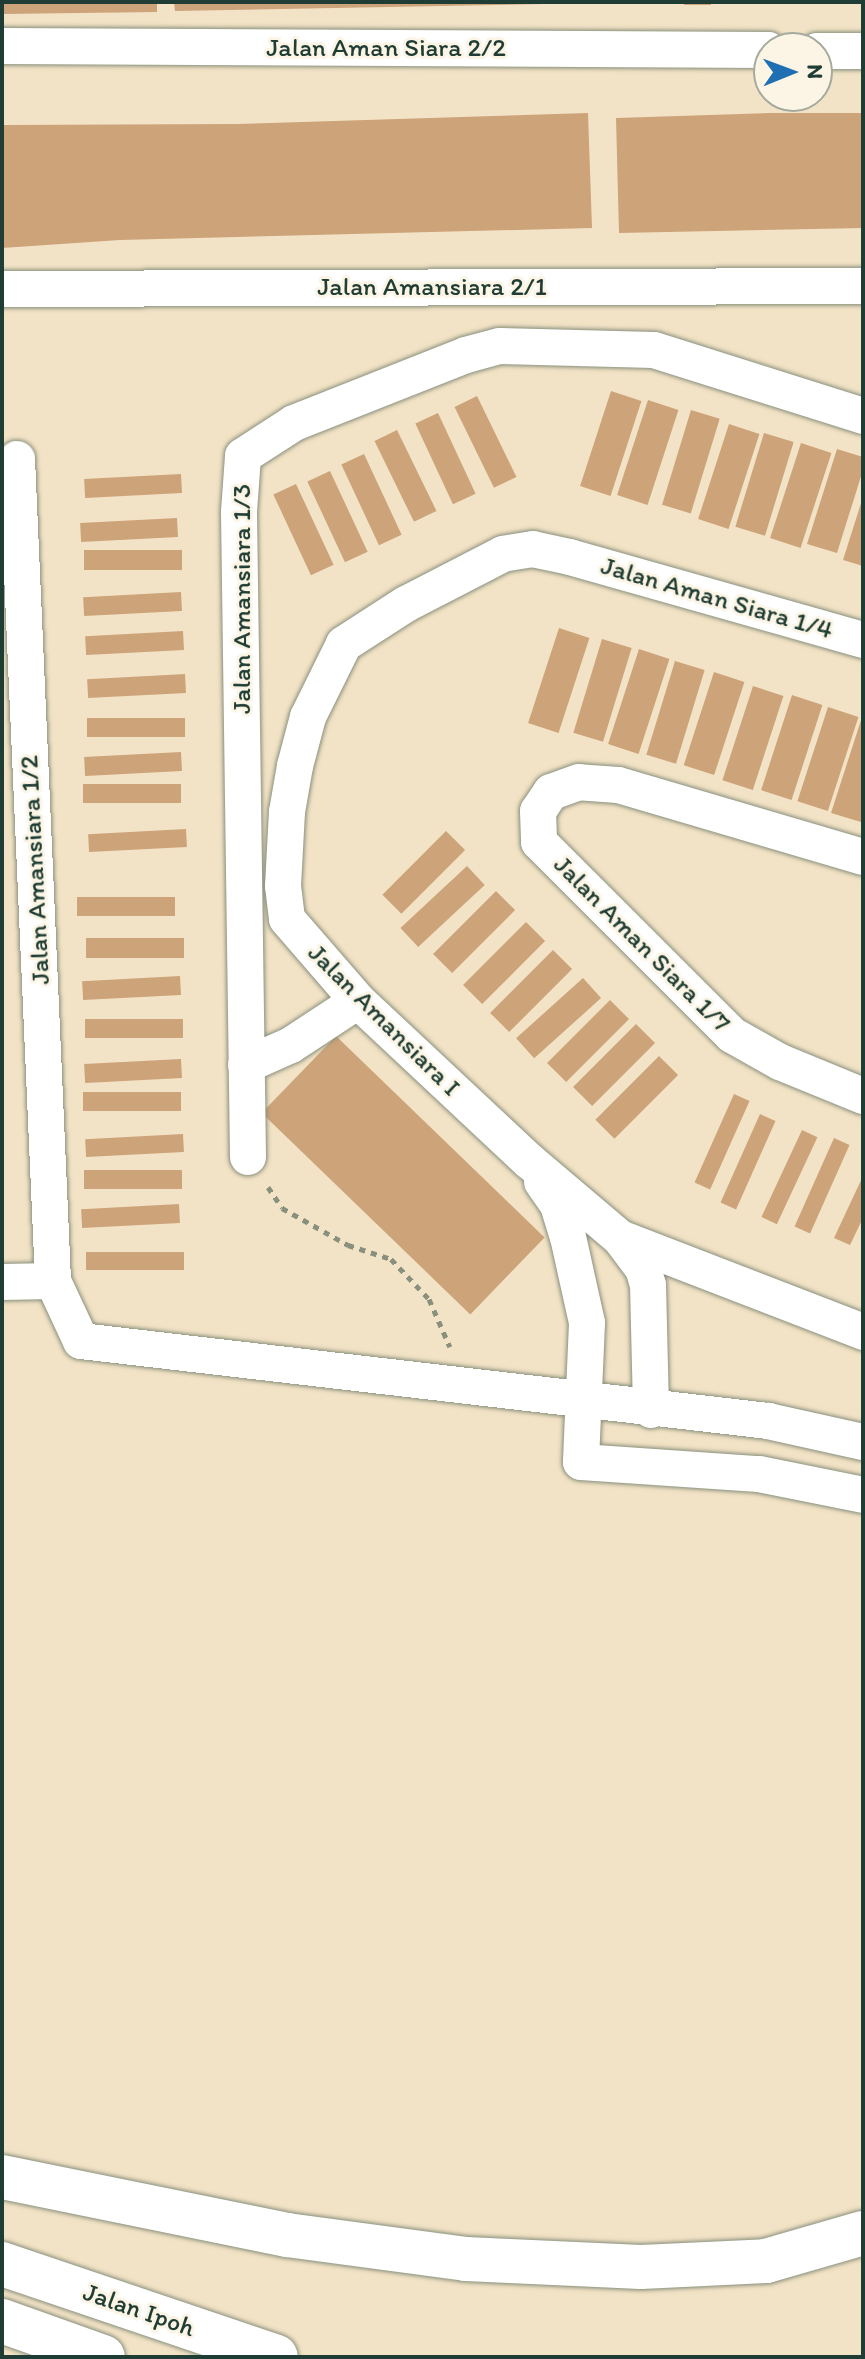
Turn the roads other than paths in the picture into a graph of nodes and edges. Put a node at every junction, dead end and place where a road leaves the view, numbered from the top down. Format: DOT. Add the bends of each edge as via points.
graph roads {
  1 [pos="2,46"];
  2 [pos="753,50"];
  3 [pos="833,51"];
  4 [pos="863,51"];
  5 [pos="863,286"];
  6 [pos="2,289"];
  7 [pos="863,416"];
  8 [pos="17,459"];
  9 [pos="570,557"];
  10 [pos="863,640"];
  11 [pos="863,857"];
  12 [pos="358,1001"];
  13 [pos="246,1065"];
  14 [pos="863,1096"];
  15 [pos="248,1157"];
  16 [pos="528,1160"];
  17 [pos="620,1238"];
  18 [pos="53,1281"];
  19 [pos="2,1282"];
  20 [pos="863,1332"];
  21 [pos="586,1401"];
  22 [pos="651,1410"];
  23 [pos="863,1442"];
  24 [pos="863,1495"];
  25 [pos="2,2177"];
  26 [pos="863,2233"];
  27 [pos="2,2264"];
  28 [pos="2,2321"];
  29 [pos="2,2335"];
  30 [pos="56,2357"];
  31 [pos="103,2357"];
  32 [pos="276,2357"];
  1 -- 2 [label="street, Jalan Aman Siara 2/2"];
  3 -- 4 [label="street"];
  5 -- 6 [label="street, Jalan Amansiara 2/1"];
  7 -- 13 [label="street, Jalan Amansiara 1/3" via="654,350 500,346 294,423 243,456 239,512"];
  8 -- 18 [label="street, Jalan Amansiara 1/2"];
  9 -- 10 [label="street, Jalan Aman Siara 1/4"];
  9 -- 12 [label="street, Jalan Amansiara I" via="533,549 503,554 406,604 344,644 324,680 295,766 283,886 287,919"];
  11 -- 14 [label="street, Jalan Aman Siara 1/7" via="618,785 579,782 551,792 538,811 539,842 732,1035 780,1062"];
  12 -- 13 [label="street" via="291,1045"];
  12 -- 16 [label="street, Jalan Amansiara I"];
  13 -- 15 [label="street, Jalan Amansiara 1/3"];
  16 -- 17 [label="street, Jalan Amansiara I"];
  16 -- 21 [label="street" via="558,1205 568,1237 587,1323"];
  17 -- 20 [label="street, Jalan Amansiara I"];
  17 -- 22 [label="street" via="643,1268 648,1285"];
  18 -- 19 [label="street"];
  18 -- 21 [label="street" via="81,1341"];
  21 -- 22 [label="street"];
  21 -- 24 [label="street" via="581,1462 759,1474"];
  22 -- 23 [label="street" via="768,1421"];
  25 -- 26 [label="highway" via="287,2235 466,2259 641,2267 766,2261"];
  27 -- 32 [label="highway, Jalan Ipoh"];
  28 -- 31 [label="highway"];
  29 -- 30 [label="highway"];
}
